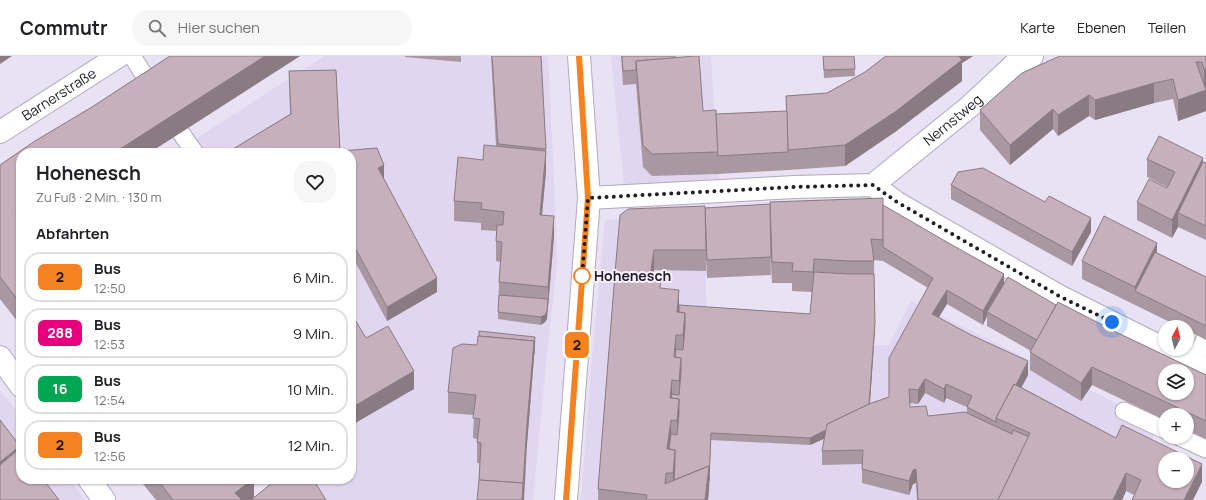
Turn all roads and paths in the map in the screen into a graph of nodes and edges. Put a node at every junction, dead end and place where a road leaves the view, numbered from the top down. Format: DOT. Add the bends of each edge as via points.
graph roads {
  1 [pos="119,56"];
  2 [pos="132,56"];
  3 [pos="579,56"];
  4 [pos="1032,56"];
  5 [pos="153,89"];
  6 [pos="0,132"];
  7 [pos="181,133"];
  8 [pos="192,148"];
  9 [pos="855,191"];
  10 [pos="588,198"];
  11 [pos="1204,339"];
  12 [pos="1158,346"];
  13 [pos="1179,356"];
  14 [pos="0,357"];
  15 [pos="1200,366"];
  16 [pos="16,379"];
  17 [pos="1124,411"];
  18 [pos="1158,427"];
  19 [pos="1194,443"];
  20 [pos="1206,449"];
  21 [pos="93,484"];
  22 [pos="104,500"];
  23 [pos="566,500"];
  1 -- 6 [label="street, Barnerstraße"];
  2 -- 5 [label="lane"];
  3 -- 10 [label="street"];
  4 -- 9 [label="street, Nernstweg" via="1015,64 969,107"];
  7 -- 8 [label="lane"];
  9 -- 10 [label="street"];
  9 -- 12 [label="street" via="897,202 1059,296"];
  10 -- 23 [label="street"];
  11 -- 15 [label="lane"];
  13 -- 15 [label="street"];
  14 -- 16 [label="street"];
  17 -- 18 [label="lane"];
  19 -- 20 [label="lane"];
  21 -- 22 [label="street"];
}
